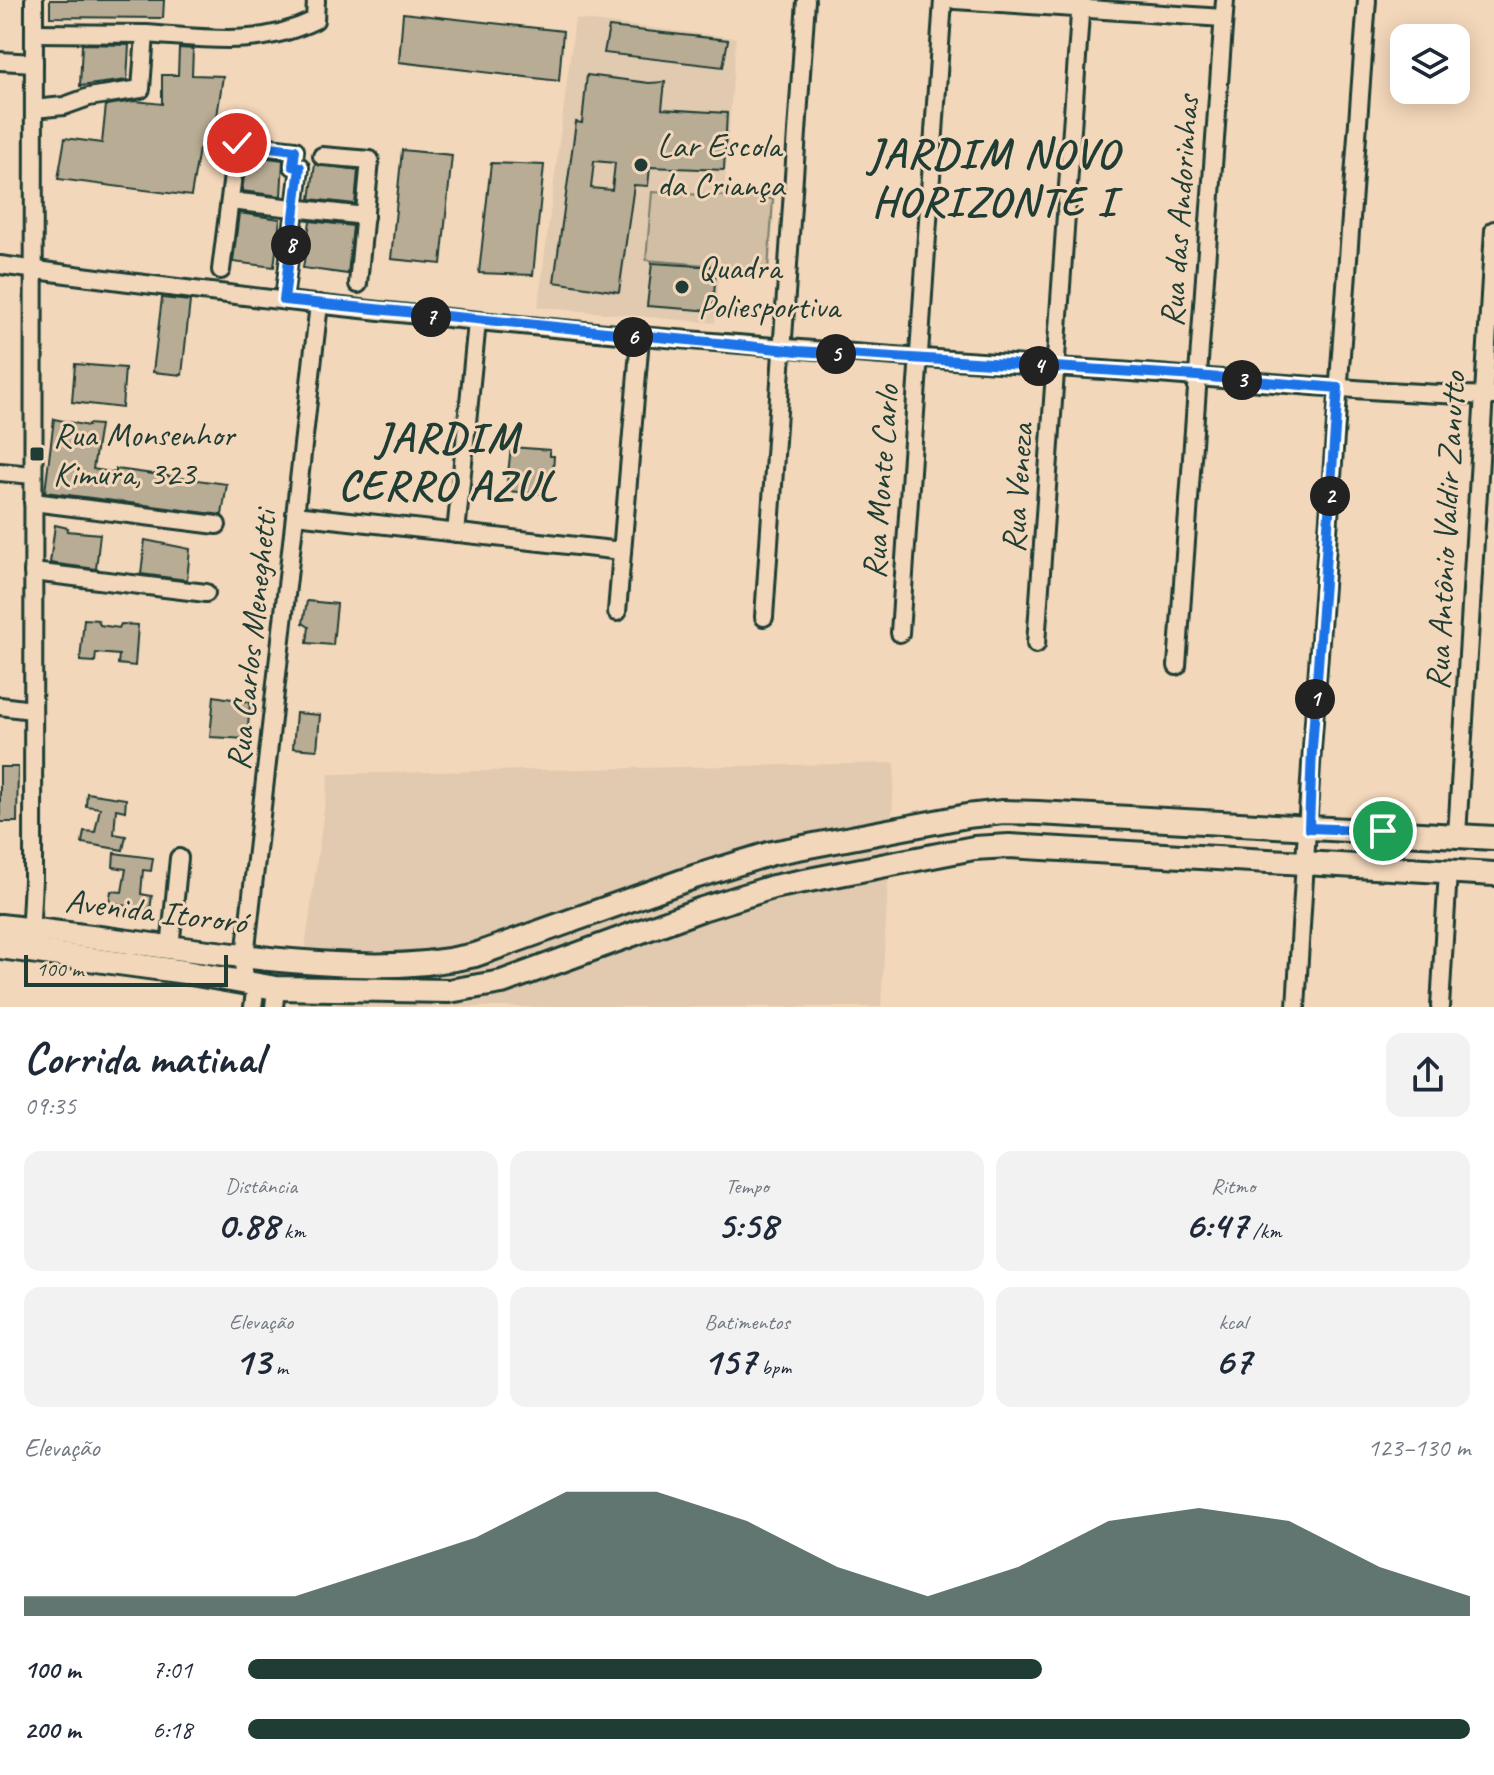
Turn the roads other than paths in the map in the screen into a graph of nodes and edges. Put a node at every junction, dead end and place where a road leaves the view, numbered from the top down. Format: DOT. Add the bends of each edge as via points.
graph roads {
  1 [pos="34,0"];
  2 [pos="316,0"];
  3 [pos="806,0"];
  4 [pos="943,0"];
  5 [pos="955,0"];
  6 [pos="1225,0"];
  7 [pos="1367,0"];
  8 [pos="1081,4"];
  9 [pos="1223,18"];
  10 [pos="34,33"];
  11 [pos="145,34"];
  12 [pos="0,61"];
  13 [pos="34,63"];
  14 [pos="34,109"];
  15 [pos="322,156"];
  16 [pos="230,201"];
  17 [pos="295,209"];
  18 [pos="365,216"];
  19 [pos="1494,230"];
  20 [pos="0,265"];
  21 [pos="35,270"];
  22 [pos="221,270"];
  23 [pos="358,284"];
  24 [pos="284,300"];
  25 [pos="319,304"];
  26 [pos="477,322"];
  27 [pos="640,338"];
  28 [pos="781,349"];
  29 [pos="917,359"];
  30 [pos="1056,367"];
  31 [pos="1197,376"];
  32 [pos="1338,388"];
  33 [pos="1488,396"];
  34 [pos="0,472"];
  35 [pos="33,475"];
  36 [pos="33,502"];
  37 [pos="295,515"];
  38 [pos="217,525"];
  39 [pos="456,533"];
  40 [pos="622,551"];
  41 [pos="33,572"];
  42 [pos="206,593"];
  43 [pos="617,612"];
  44 [pos="764,617"];
  45 [pos="900,633"];
  46 [pos="1036,644"];
  47 [pos="1177,666"];
  48 [pos="0,706"];
  49 [pos="32,710"];
  50 [pos="1309,828"];
  51 [pos="886,830"];
  52 [pos="1457,835"];
  53 [pos="1494,838"];
  54 [pos="179,858"];
  55 [pos="894,862"];
  56 [pos="1307,864"];
  57 [pos="1448,871"];
  58 [pos="1494,874"];
  59 [pos="0,926"];
  60 [pos="30,940"];
  61 [pos="0,947"];
  62 [pos="170,948"];
  63 [pos="246,957"];
  64 [pos="260,994"];
  65 [pos="1296,1007"];
  66 [pos="1440,1007"];
  1 -- 10 [label="street"];
  2 -- 11 [label="street" via="315,20 273,36 249,40"];
  3 -- 28 [label="street"];
  4 -- 29 [label="street, Rua Monte Carlo"];
  5 -- 8 [label="street"];
  6 -- 9 [label="street, Rua das Andorinhas"];
  7 -- 32 [label="street"];
  8 -- 9 [label="street"];
  8 -- 30 [label="street, Rua Veneza"];
  9 -- 31 [label="street, Rua das Andorinhas"];
  10 -- 11 [label="street"];
  10 -- 13 [label="street"];
  11 -- 14 [label="street" via="141,89"];
  12 -- 13 [label="street"];
  13 -- 14 [label="street"];
  14 -- 21 [label="street"];
  15 -- 18 [label="street" via="370,160"];
  16 -- 17 [label="street"];
  16 -- 17 [label="street" via="237,143 295,150 293,166 300,167"];
  16 -- 22 [label="street"];
  17 -- 18 [label="street"];
  17 -- 24 [label="street"];
  18 -- 23 [label="street"];
  19 -- 33 [label="street, Rua Antônio Valdir Zanutto"];
  20 -- 21 [label="street"];
  21 -- 24 [label="street"];
  21 -- 35 [label="street"];
  24 -- 25 [label="street"];
  25 -- 26 [label="street"];
  25 -- 37 [label="street, Rua Carlos Meneghetti"];
  26 -- 27 [label="street"];
  26 -- 39 [label="street"];
  27 -- 28 [label="street"];
  27 -- 40 [label="street"];
  28 -- 29 [label="street"];
  28 -- 44 [label="street"];
  29 -- 30 [label="street"];
  29 -- 45 [label="street, Rua Monte Carlo"];
  30 -- 31 [label="street"];
  30 -- 46 [label="street, Rua Veneza"];
  31 -- 32 [label="street"];
  31 -- 47 [label="street, Rua das Andorinhas"];
  32 -- 33 [label="street"];
  32 -- 50 [label="street"];
  33 -- 52 [label="street, Rua Antônio Valdir Zanutto"];
  34 -- 35 [label="street"];
  35 -- 36 [label="street"];
  36 -- 38 [label="street"];
  36 -- 41 [label="street"];
  37 -- 39 [label="street"];
  37 -- 63 [label="street, Rua Carlos Meneghetti"];
  39 -- 40 [label="street"];
  40 -- 43 [label="street"];
  41 -- 42 [label="street"];
  41 -- 49 [label="street"];
  48 -- 49 [label="street"];
  49 -- 60 [label="street"];
  50 -- 51 [label="main road, Avenida Itororó" via="1003,812"];
  50 -- 52 [label="main road, Avenida Itororó"];
  50 -- 56 [label="street"];
  51 -- 55 [label="main road"];
  51 -- 63 [label="main road, Avenida Itororó" via="772,853 438,964 392,967"];
  52 -- 53 [label="main road, Avenida Itororó"];
  54 -- 62 [label="street"];
  55 -- 56 [label="main road, Avenida Itororó" via="1009,846"];
  55 -- 64 [label="main road, Avenida Itororó" via="773,887 478,988"];
  56 -- 57 [label="main road, Avenida Itororó"];
  56 -- 65 [label="street"];
  57 -- 58 [label="main road, Avenida Itororó"];
  57 -- 66 [label="street"];
  59 -- 60 [label="main road, Avenida Itororó"];
  60 -- 61 [label="main road, Avenida Itororó"];
  60 -- 62 [label="main road, Avenida Itororó"];
  60 -- 64 [label="main road, Avenida Itororó"];
  62 -- 63 [label="main road, Avenida Itororó"];
  63 -- 64 [label="street, Rua Carlos Meneghetti"];
}
